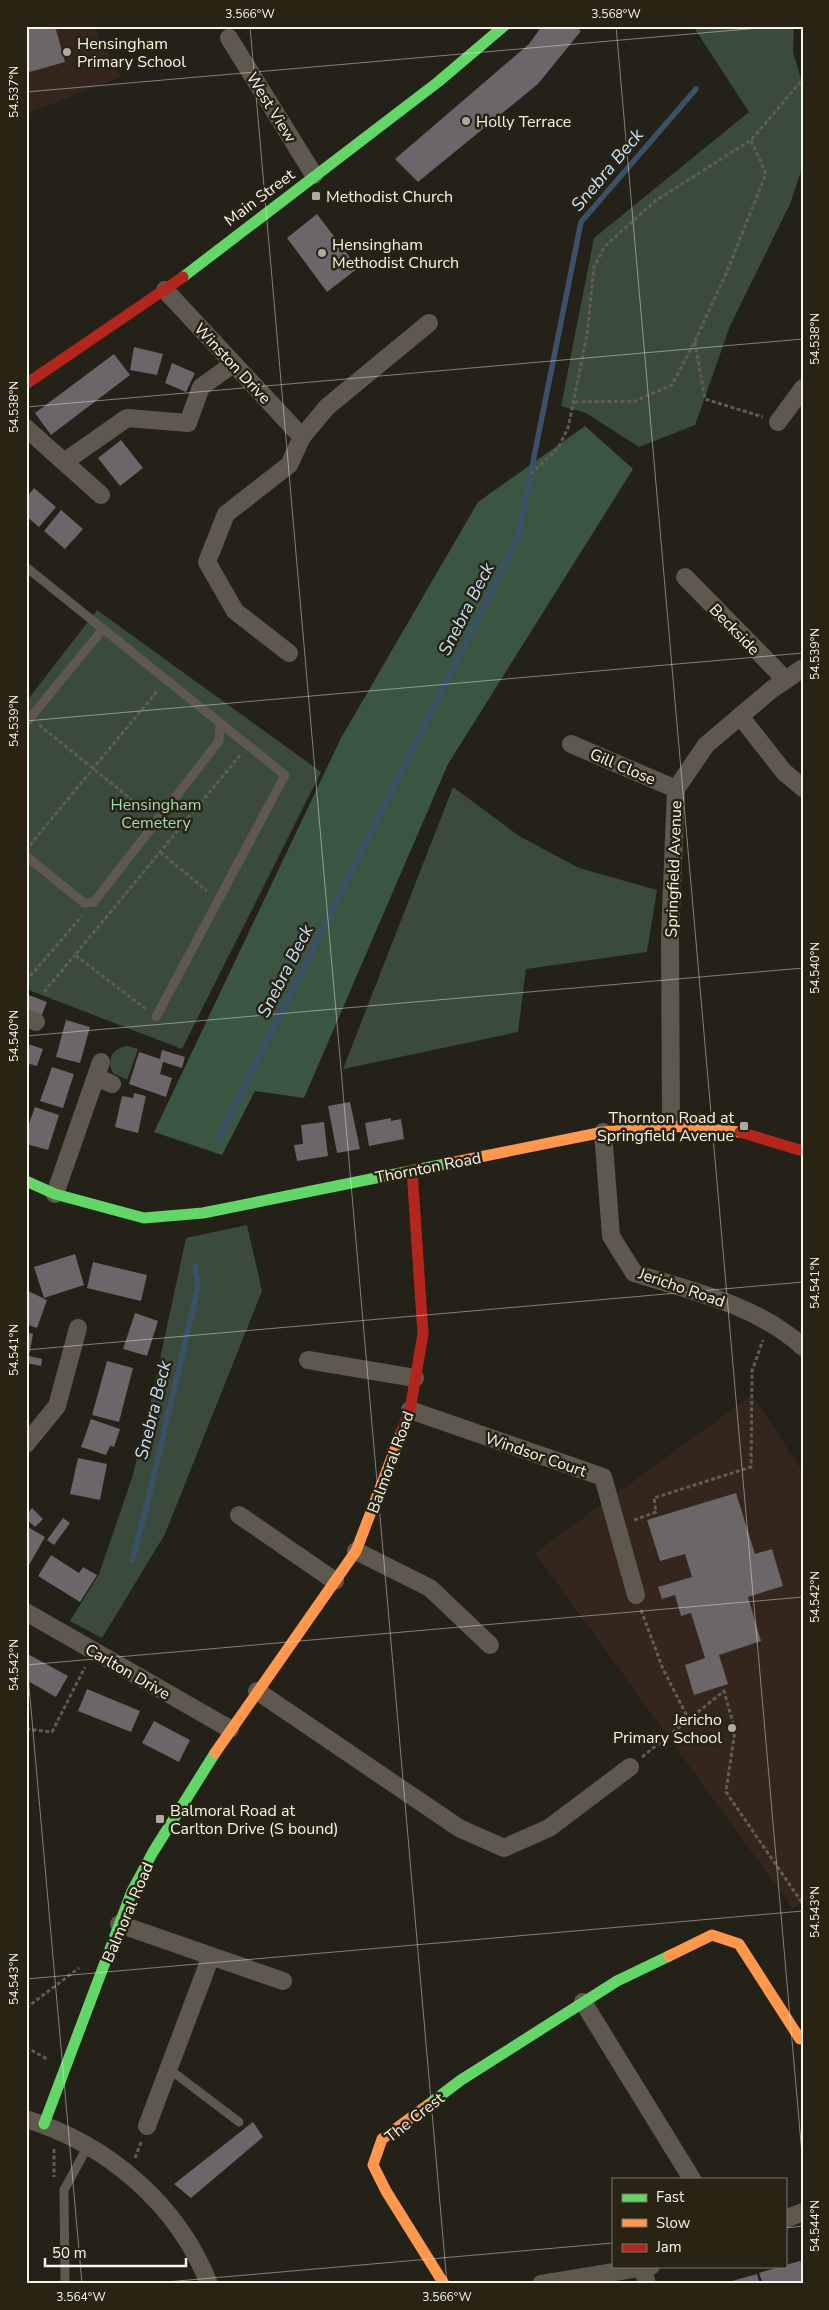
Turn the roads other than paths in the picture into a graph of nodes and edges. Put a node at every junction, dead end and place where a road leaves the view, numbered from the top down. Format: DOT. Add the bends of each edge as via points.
graph roads {
  1 [pos="500,27"];
  2 [pos="229,38"];
  3 [pos="314,175"];
  4 [pos="165,290"];
  5 [pos="429,324"];
  6 [pos="233,364"];
  7 [pos="26,384"];
  8 [pos="803,388"];
  9 [pos="778,422"];
  10 [pos="26,428"];
  11 [pos="302,436"];
  12 [pos="64,462"];
  13 [pos="101,495"];
  14 [pos="26,567"];
  15 [pos="684,577"];
  16 [pos="103,628"];
  17 [pos="289,653"];
  18 [pos="803,668"];
  19 [pos="786,680"];
  20 [pos="740,716"];
  21 [pos="28,720"];
  22 [pos="220,723"];
  23 [pos="571,744"];
  24 [pos="803,788"];
  25 [pos="676,789"];
  26 [pos="26,856"];
  27 [pos="156,1017"];
  28 [pos="103,1074"];
  29 [pos="671,1126"];
  30 [pos="603,1132"];
  31 [pos="803,1151"];
  32 [pos="412,1170"];
  33 [pos="26,1181"];
  34 [pos="55,1194"];
  35 [pos="78,1328"];
  36 [pos="803,1347"];
  37 [pos="308,1360"];
  38 [pos="415,1378"];
  39 [pos="410,1410"];
  40 [pos="26,1444"];
  41 [pos="239,1515"];
  42 [pos="356,1551"];
  43 [pos="335,1581"];
  44 [pos="636,1595"];
  45 [pos="26,1612"];
  46 [pos="490,1645"];
  47 [pos="257,1691"];
  48 [pos="230,1730"];
  49 [pos="630,1766"];
  50 [pos="119,1924"];
  51 [pos="211,1956"];
  52 [pos="283,1982"];
  53 [pos="583,2002"];
  54 [pos="800,2039"];
  55 [pos="169,2068"];
  56 [pos="26,2119"];
  57 [pos="239,2122"];
  58 [pos="44,2124"];
  59 [pos="147,2126"];
  60 [pos="88,2146"];
  61 [pos="691,2178"];
  62 [pos="803,2212"];
  63 [pos="786,2219"];
  64 [pos="647,2273"];
  65 [pos="64,2284"];
  66 [pos="209,2284"];
  67 [pos="444,2284"];
  68 [pos="541,2284"];
  1 -- 3 [label="street, Main Street" via="438,82"];
  2 -- 3 [label="street, West View"];
  3 -- 4 [label="street, Main Street"];
  4 -- 6 [label="street, Winston Drive"];
  4 -- 7 [label="street, Main Street"];
  5 -- 11 [label="street" via="327,407"];
  6 -- 11 [label="street, Winston Drive"];
  6 -- 12 [label="street" via="201,387 188,423 127,418"];
  8 -- 9 [label="street"];
  10 -- 12 [label="street"];
  11 -- 17 [label="street" via="288,465 226,514 207,562 234,611"];
  12 -- 13 [label="street"];
  14 -- 16 [label="lane"];
  15 -- 19 [label="street, Beckside"];
  16 -- 21 [label="lane"];
  16 -- 22 [label="lane"];
  18 -- 19 [label="street, Springfield Avenue"];
  19 -- 20 [label="street, Springfield Avenue"];
  20 -- 24 [label="street" via="784,772"];
  20 -- 25 [label="street, Springfield Avenue" via="706,745"];
  22 -- 26 [label="lane" via="219,741 94,902 84,903"];
  22 -- 27 [label="lane" via="285,776"];
  23 -- 25 [label="street, Gill Close"];
  25 -- 29 [label="street, Springfield Avenue" via="670,936"];
  28 -- 34 [label="street"];
  29 -- 30 [label="street, Thornton Road"];
  29 -- 31 [label="street, Thornton Road" via="732,1130"];
  30 -- 32 [label="street, Thornton Road"];
  30 -- 36 [label="street, Jericho Road" via="611,1236 634,1273 731,1304 784,1330"];
  32 -- 34 [label="street, Thornton Road" via="203,1213 144,1218"];
  32 -- 38 [label="street, Balmoral Road" via="424,1334"];
  33 -- 34 [label="street, Thornton Road"];
  35 -- 40 [label="street" via="57,1406"];
  37 -- 38 [label="street"];
  38 -- 39 [label="street, Balmoral Road"];
  39 -- 42 [label="street, Balmoral Road"];
  39 -- 44 [label="street, Windsor Court" via="603,1477"];
  41 -- 43 [label="street"];
  42 -- 43 [label="street, Balmoral Road"];
  42 -- 46 [label="street" via="430,1588"];
  43 -- 47 [label="street, Balmoral Road"];
  45 -- 48 [label="street, Carlton Drive"];
  47 -- 48 [label="street, Balmoral Road"];
  47 -- 49 [label="street" via="459,1828 504,1848 549,1828"];
  48 -- 50 [label="street, Balmoral Road" via="153,1852"];
  50 -- 51 [label="street"];
  50 -- 58 [label="street, Balmoral Road"];
  51 -- 52 [label="street"];
  51 -- 55 [label="street"];
  53 -- 54 [label="street, The Crest" via="617,1981 712,1934 739,1944"];
  53 -- 61 [label="street"];
  53 -- 67 [label="street, The Crest" via="461,2080 382,2139 373,2164 386,2191"];
  55 -- 57 [label="lane"];
  55 -- 59 [label="street"];
  56 -- 58 [label="street"];
  58 -- 60 [label="street"];
  60 -- 65 [label="lane" via="64,2190"];
  60 -- 66 [label="street" via="130,2174 170,2215 187,2239"];
  62 -- 63 [label="street"];
  64 -- 68 [label="street"];
}
